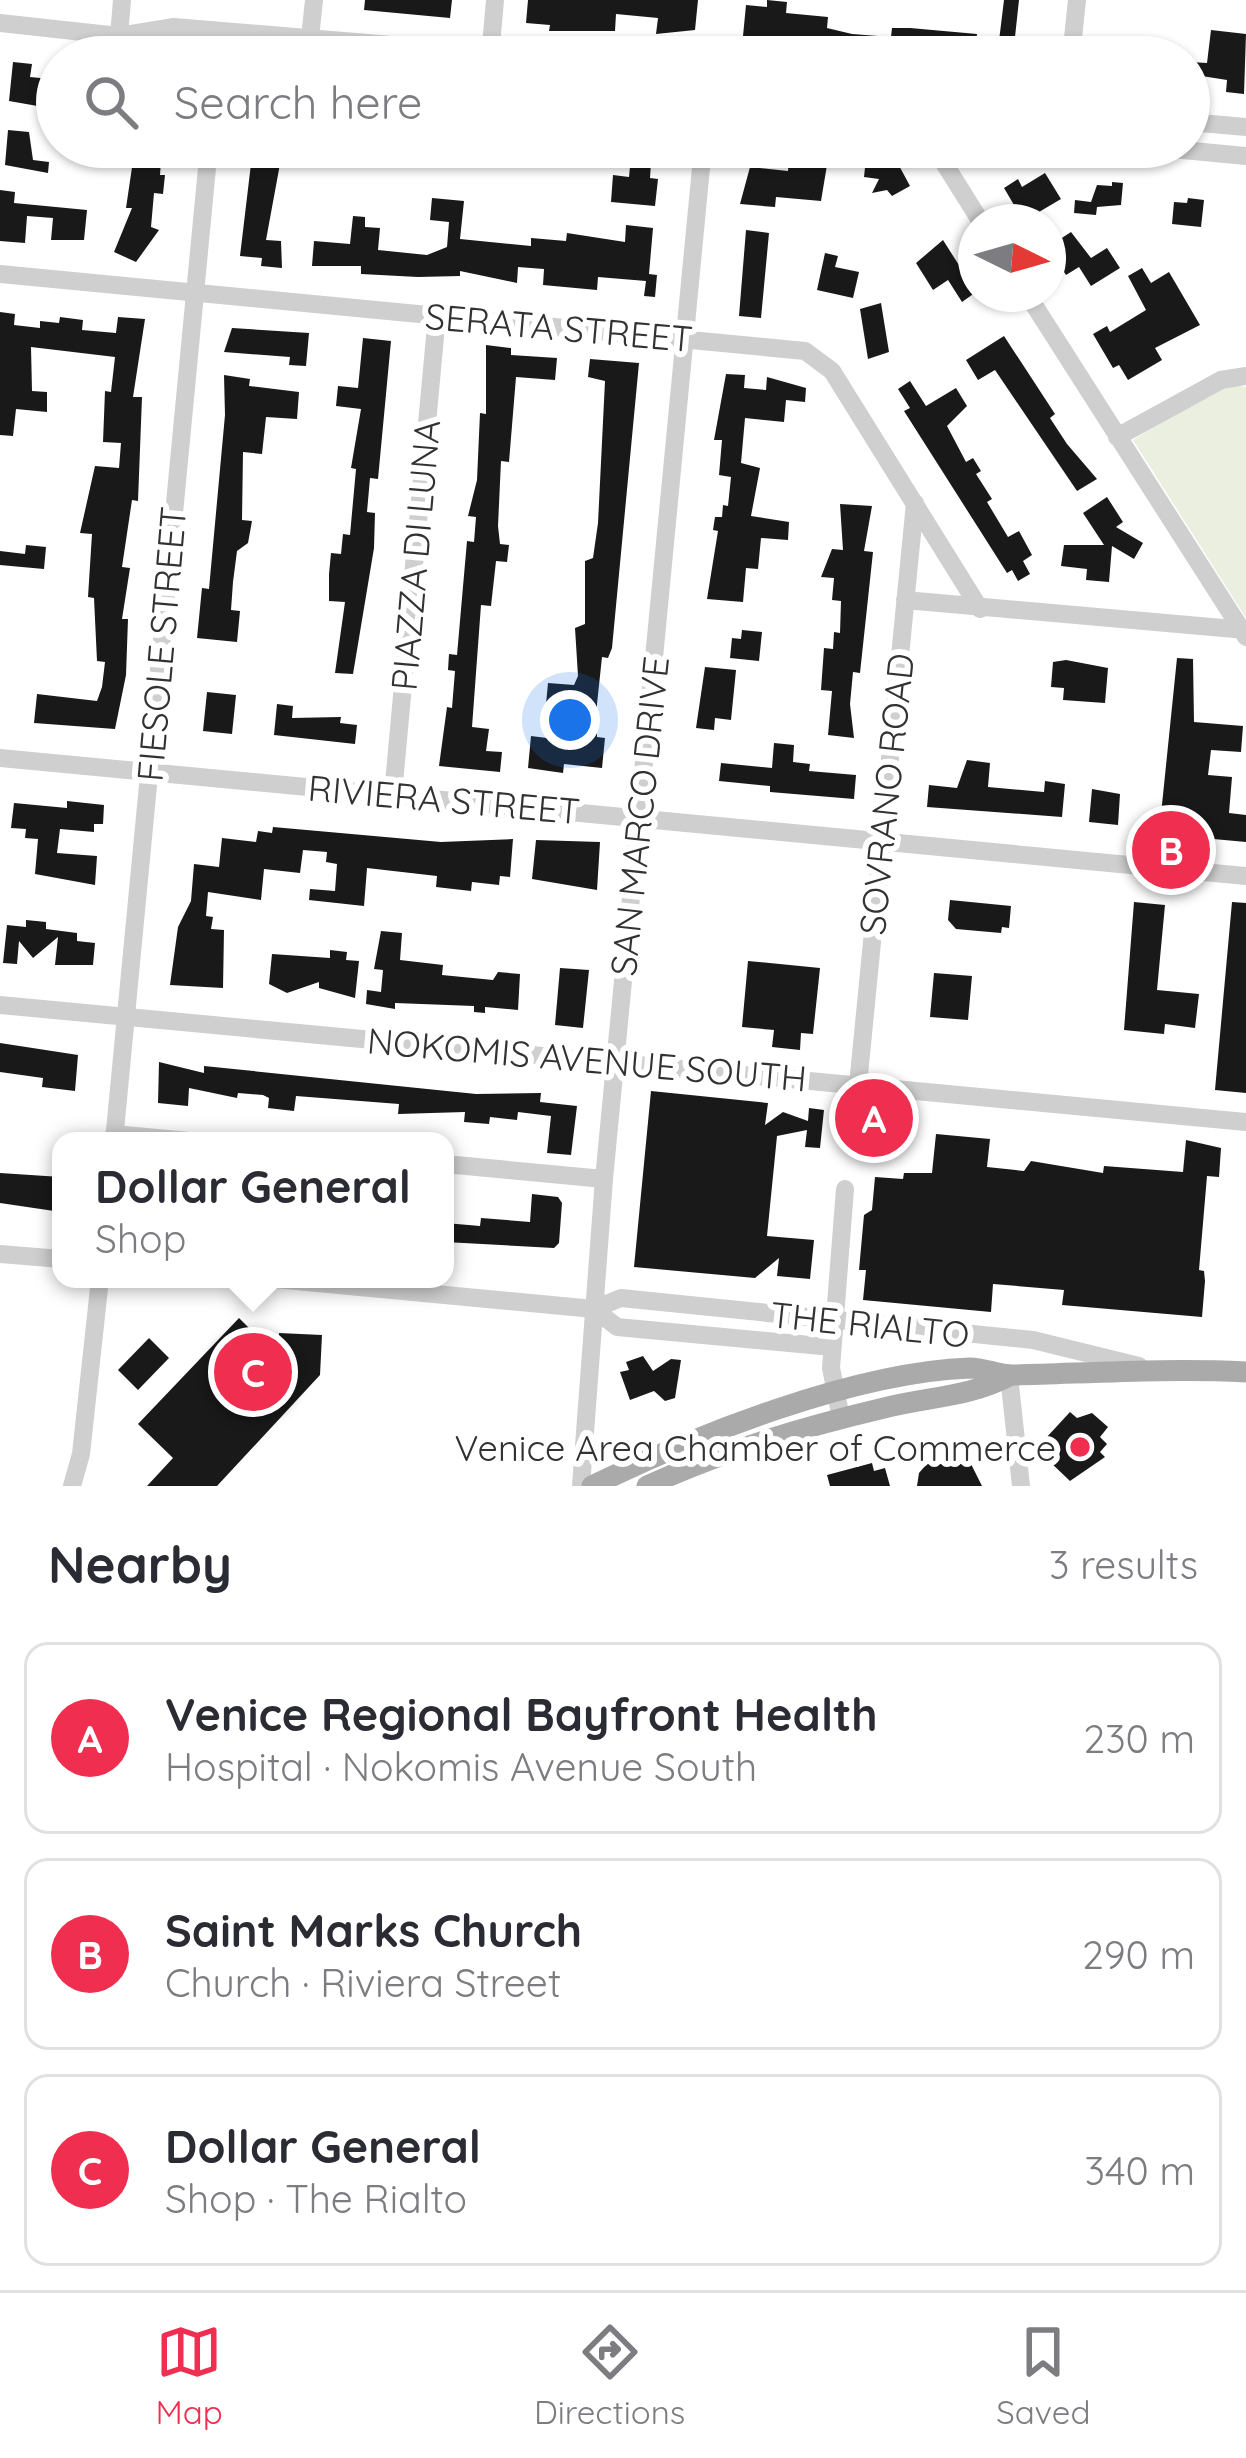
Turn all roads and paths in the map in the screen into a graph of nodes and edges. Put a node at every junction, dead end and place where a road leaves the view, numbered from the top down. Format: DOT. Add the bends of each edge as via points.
graph roads {
  1 [pos="122,0"];
  2 [pos="314,0"];
  3 [pos="495,0"];
  4 [pos="1077,0"];
  5 [pos="0,23"];
  6 [pos="220,31"];
  7 [pos="119,36"];
  8 [pos="220,36"];
  9 [pos="246,36"];
  10 [pos="310,36"];
  11 [pos="492,36"];
  12 [pos="1073,36"];
  13 [pos="1210,124"];
  14 [pos="1246,127"];
  15 [pos="1210,153"];
  16 [pos="1246,156"];
  17 [pos="207,168"];
  18 [pos="701,168"];
  19 [pos="947,168"];
  20 [pos="970,204"];
  21 [pos="0,274"];
  22 [pos="194,292"];
  23 [pos="1038,312"];
  24 [pos="437,316"];
  25 [pos="685,339"];
  26 [pos="1246,376"];
  27 [pos="1117,437"];
  28 [pos="915,503"];
  29 [pos="904,600"];
  30 [pos="980,609"];
  31 [pos="1244,632"];
  32 [pos="0,758"];
  33 [pos="149,771"];
  34 [pos="393,794"];
  35 [pos="639,818"];
  36 [pos="881,841"];
  37 [pos="1246,876"];
  38 [pos="0,1004"];
  39 [pos="124,1016"];
  40 [pos="614,1062"];
  41 [pos="858,1085"];
  42 [pos="1246,1122"];
  43 [pos="114,1132"];
  44 [pos="454,1165"];
  45 [pos="604,1179"];
  46 [pos="845,1189"];
  47 [pos="0,1253"];
  48 [pos="52,1258"];
  49 [pos="99,1288"];
  50 [pos="371,1288"];
  51 [pos="701,1306"];
  52 [pos="595,1309"];
  53 [pos="835,1320"];
  54 [pos="668,1332"];
  55 [pos="832,1347"];
  56 [pos="1144,1367"];
  57 [pos="1246,1372"];
  58 [pos="1009,1376"];
  59 [pos="836,1395"];
  60 [pos="842,1418"];
  61 [pos="72,1486"];
  62 [pos="580,1486"];
  63 [pos="592,1486"];
  64 [pos="646,1486"];
  65 [pos="1021,1486"];
  1 -- 7 [label="street"];
  2 -- 10 [label="street"];
  3 -- 11 [label="street"];
  4 -- 12 [label="street"];
  5 -- 7 [label="street"];
  6 -- 7 [label="street" via="174,27"];
  6 -- 8 [label="street"];
  6 -- 9 [label="street"];
  13 -- 14 [label="street"];
  15 -- 16 [label="street"];
  17 -- 22 [label="street, FIESOLE STREET"];
  18 -- 25 [label="street, SAN MARCO DRIVE"];
  19 -- 20 [label="street"];
  21 -- 22 [label="street, SERATA STREET"];
  22 -- 24 [label="street, SERATA STREET"];
  22 -- 33 [label="street, FIESOLE STREET"];
  23 -- 27 [label="street"];
  24 -- 25 [label="street, SERATA STREET"];
  24 -- 34 [label="street, PIAZZA DI LUNA"];
  25 -- 28 [label="street, SERATA STREET" via="818,357"];
  25 -- 35 [label="street, SAN MARCO DRIVE"];
  26 -- 27 [label="street" via="1221,380"];
  27 -- 31 [label="street"];
  28 -- 29 [label="street, SOVRANO ROAD"];
  28 -- 30 [label="street, SERATA STREET"];
  29 -- 30 [label="street"];
  29 -- 36 [label="street, SOVRANO ROAD"];
  30 -- 31 [label="street"];
  32 -- 33 [label="street, RIVIERA STREET"];
  33 -- 34 [label="street, RIVIERA STREET"];
  33 -- 39 [label="street, FIESOLE STREET"];
  34 -- 35 [label="street, RIVIERA STREET"];
  35 -- 36 [label="street, RIVIERA STREET"];
  35 -- 40 [label="street, SAN MARCO DRIVE"];
  36 -- 37 [label="street, RIVIERA STREET"];
  36 -- 41 [label="street, SOVRANO ROAD"];
  38 -- 39 [label="street, NOKOMIS AVENUE SOUTH"];
  39 -- 40 [label="street, NOKOMIS AVENUE SOUTH"];
  39 -- 43 [label="street, FIESOLE STREET"];
  40 -- 41 [label="street, NOKOMIS AVENUE SOUTH"];
  40 -- 45 [label="street, SAN MARCO DRIVE"];
  41 -- 42 [label="street, NOKOMIS AVENUE SOUTH"];
  44 -- 45 [label="street"];
  45 -- 52 [label="street, SAN MARCO DRIVE"];
  46 -- 53 [label="street"];
  47 -- 48 [label="street"];
  49 -- 61 [label="street"];
  50 -- 52 [label="street, THE RIALTO"];
  51 -- 52 [label="street, THE RIALTO" via="621,1298"];
  51 -- 53 [label="street, THE RIALTO"];
  51 -- 54 [label="street" via="691,1324"];
  52 -- 54 [label="street, THE RIALTO" via="617,1327"];
  52 -- 62 [label="street, SAN MARCO DRIVE"];
  53 -- 55 [label="street"];
  53 -- 56 [label="street, THE RIALTO" via="1033,1340"];
  54 -- 55 [label="street, THE RIALTO"];
  55 -- 59 [label="street"];
  56 -- 57 [label="main road"];
  56 -- 58 [label="main road"];
  58 -- 59 [label="main road" via="963,1369"];
  58 -- 60 [label="main road" via="982,1390"];
  58 -- 65 [label="street"];
  59 -- 60 [label="street"];
  59 -- 63 [label="main road" via="710,1433"];
  60 -- 64 [label="main road"];
}
